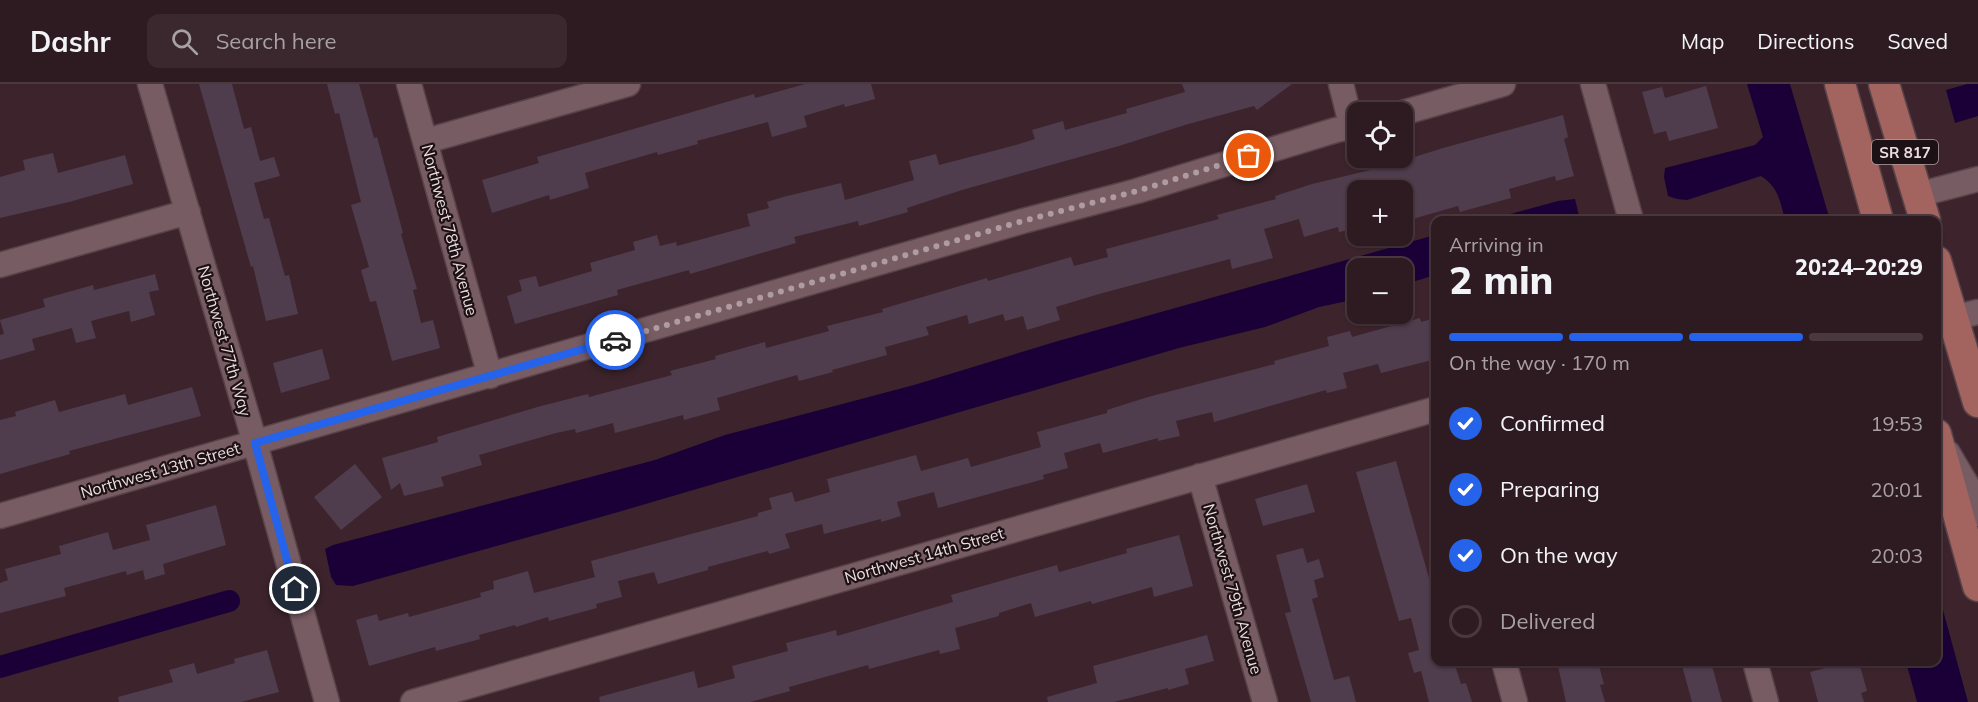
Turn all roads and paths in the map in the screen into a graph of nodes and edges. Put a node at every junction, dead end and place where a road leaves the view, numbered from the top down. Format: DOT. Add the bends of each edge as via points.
graph roads {
  1 [pos="150,84"];
  2 [pos="409,84"];
  3 [pos="627,84"];
  4 [pos="1341,84"];
  5 [pos="1503,84"];
  6 [pos="1593,84"];
  7 [pos="1840,84"];
  8 [pos="1884,84"];
  9 [pos="1347,102"];
  10 [pos="1413,110"];
  11 [pos="1347,128"];
  12 [pos="426,141"];
  13 [pos="1978,179"];
  14 [pos="1921,208"];
  15 [pos="188,212"];
  16 [pos="1630,216"];
  17 [pos="1877,216"];
  18 [pos="0,265"];
  19 [pos="1941,270"];
  20 [pos="1966,315"];
  21 [pos="490,376"];
  22 [pos="1977,396"];
  23 [pos="1431,417"];
  24 [pos="1941,441"];
  25 [pos="255,443"];
  26 [pos="1941,451"];
  27 [pos="1200,476"];
  28 [pos="1978,514"];
  29 [pos="0,516"];
  30 [pos="1978,586"];
  31 [pos="1505,666"];
  32 [pos="1756,666"];
  33 [pos="327,702"];
  34 [pos="413,702"];
  35 [pos="1265,702"];
  36 [pos="1515,702"];
  37 [pos="1766,702"];
  1 -- 15 [label="street, Northwest 77th Way"];
  2 -- 12 [label="street, Northwest 78th Avenue"];
  3 -- 12 [label="street"];
  4 -- 9 [label="street"];
  5 -- 10 [label="street"];
  6 -- 16 [label="street"];
  7 -- 17 [label="main road, SR 817"];
  8 -- 14 [label="main road, SR 817"];
  11 -- 21 [label="street, Northwest 13th Street"];
  12 -- 21 [label="street, Northwest 78th Avenue"];
  13 -- 14 [label="street"];
  15 -- 18 [label="street"];
  15 -- 25 [label="street, Northwest 77th Way"];
  19 -- 20 [label="main road"];
  20 -- 22 [label="main road"];
  21 -- 25 [label="street, Northwest 13th Street"];
  23 -- 27 [label="street, Northwest 14th Street"];
  24 -- 28 [label="street" via="1971,492"];
  25 -- 29 [label="street, Northwest 13th Street"];
  25 -- 33 [label="street, Northwest 77th Way"];
  26 -- 30 [label="main road"];
  27 -- 34 [label="street, Northwest 14th Street"];
  27 -- 35 [label="street, Northwest 79th Avenue"];
  31 -- 36 [label="street"];
  32 -- 37 [label="street"];
}
